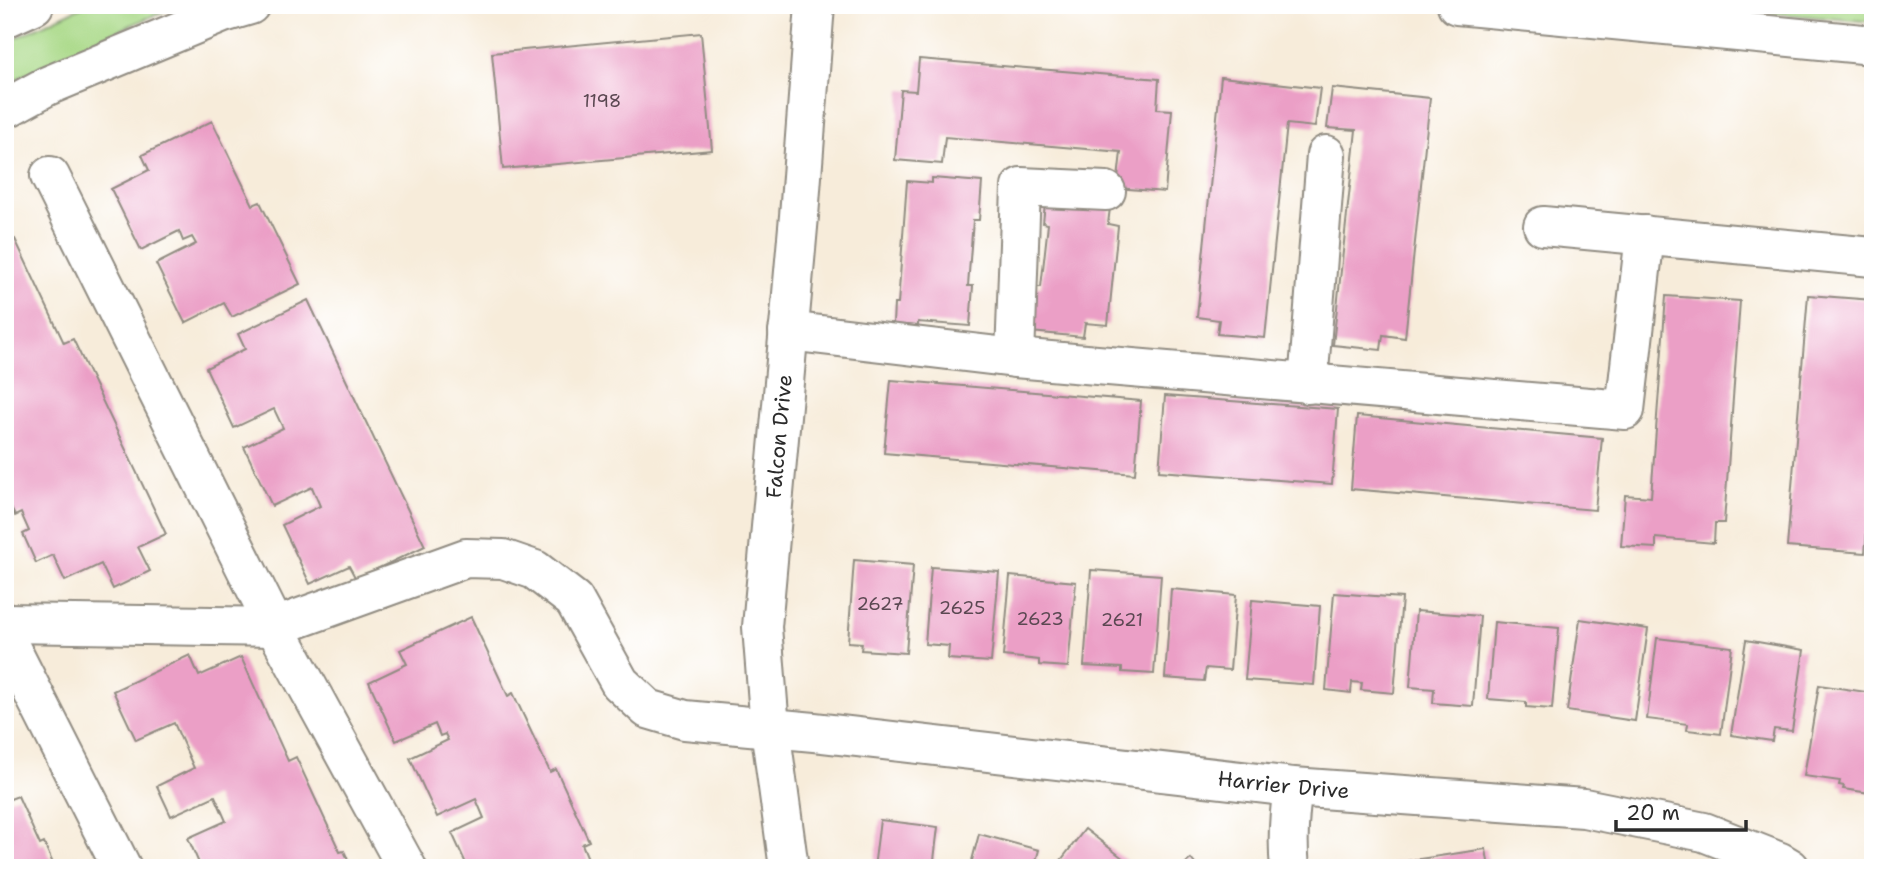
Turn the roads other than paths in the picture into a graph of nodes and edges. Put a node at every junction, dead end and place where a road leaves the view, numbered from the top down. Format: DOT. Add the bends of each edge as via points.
graph roads {
  1 [pos="34,5"];
  2 [pos="250,5"];
  3 [pos="815,5"];
  4 [pos="1457,5"];
  5 [pos="5,18"];
  6 [pos="1873,45"];
  7 [pos="5,109"];
  8 [pos="1326,155"];
  9 [pos="50,176"];
  10 [pos="1106,191"];
  11 [pos="1544,226"];
  12 [pos="1645,235"];
  13 [pos="1873,257"];
  14 [pos="788,331"];
  15 [pos="1016,358"];
  16 [pos="1308,384"];
  17 [pos="5,622"];
  18 [pos="275,627"];
  19 [pos="5,637"];
  20 [pos="770,728"];
  21 [pos="1293,787"];
  22 [pos="122,868"];
  23 [pos="407,868"];
  24 [pos="789,868"];
  25 [pos="1290,868"];
  26 [pos="1790,868"];
  1 -- 5 [label="street"];
  2 -- 7 [label="street" via="47,86"];
  3 -- 14 [label="street, Falcon Drive"];
  4 -- 6 [label="street"];
  8 -- 16 [label="street"];
  9 -- 18 [label="street"];
  10 -- 15 [label="street" via="1021,187"];
  11 -- 12 [label="street"];
  12 -- 13 [label="street"];
  12 -- 16 [label="street" via="1625,410"];
  14 -- 15 [label="street"];
  14 -- 20 [label="street, Falcon Drive" via="762,627"];
  15 -- 16 [label="street"];
  17 -- 18 [label="street"];
  18 -- 20 [label="street, Harrier Drive" via="466,558 503,559 535,570 574,600 620,683 648,709 685,720"];
  18 -- 23 [label="street"];
  19 -- 22 [label="street"];
  20 -- 21 [label="street, Harrier Drive"];
  20 -- 24 [label="street, Falcon Drive"];
  21 -- 25 [label="street" via="1288,821"];
  21 -- 26 [label="street, Harrier Drive" via="1584,808 1704,832"];
}
